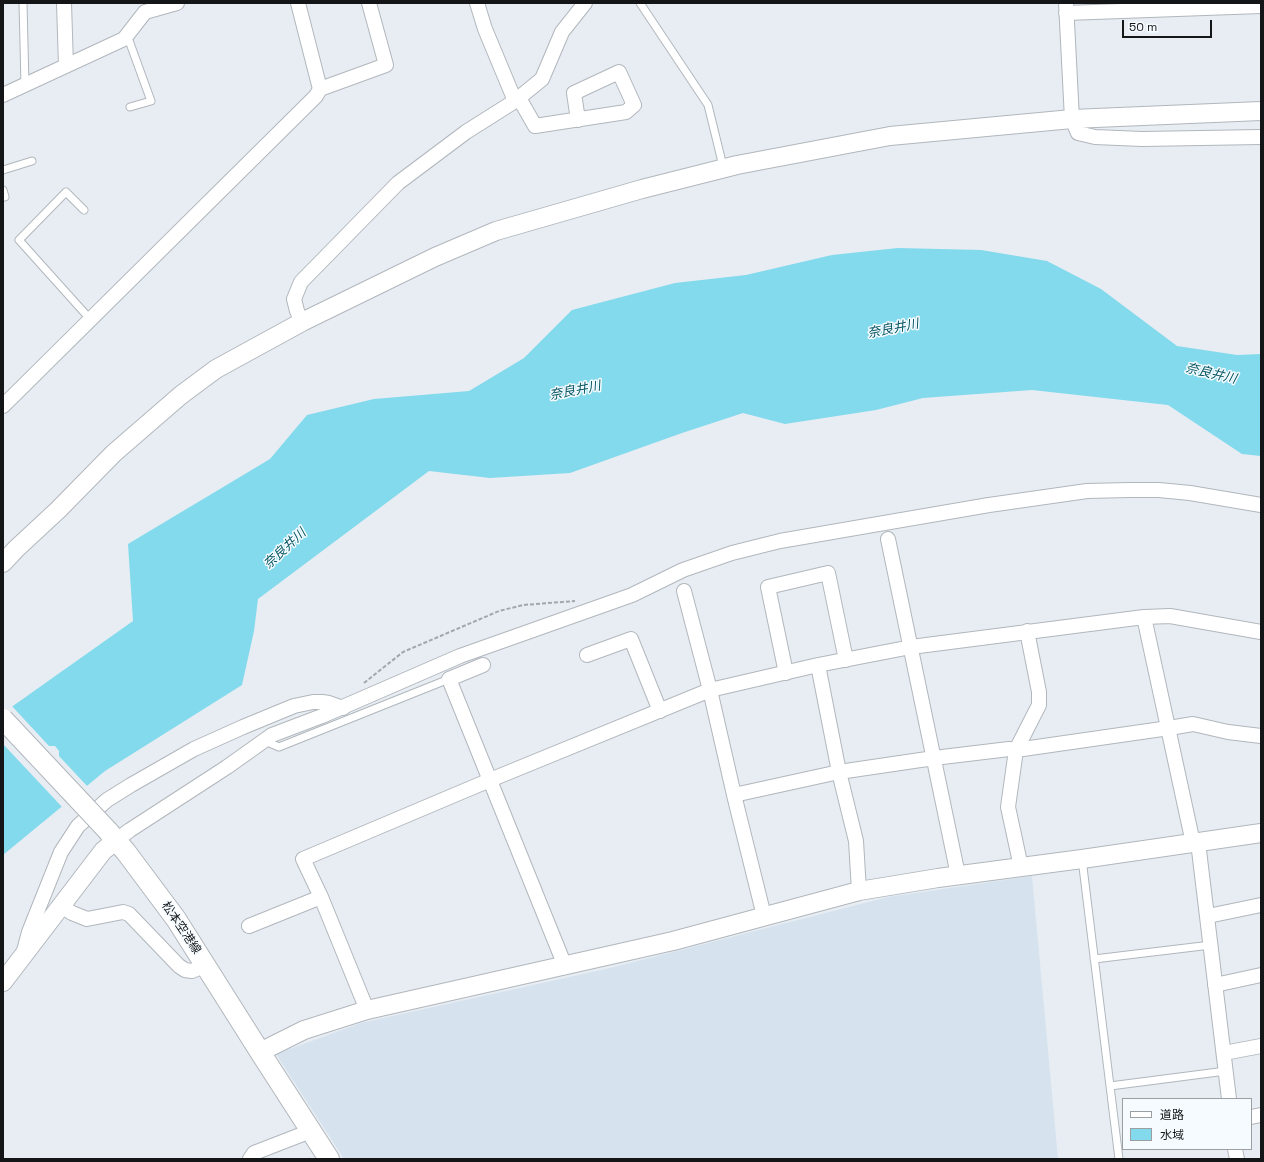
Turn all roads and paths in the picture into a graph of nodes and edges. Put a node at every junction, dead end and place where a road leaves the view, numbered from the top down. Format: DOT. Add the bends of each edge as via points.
graph roads {
  1 [pos="23,3"];
  2 [pos="64,3"];
  3 [pos="177,3"];
  4 [pos="298,3"];
  5 [pos="369,3"];
  6 [pos="477,3"];
  7 [pos="585,3"];
  8 [pos="640,3"];
  9 [pos="1261,6"];
  10 [pos="144,7"];
  11 [pos="1066,8"];
  12 [pos="127,34"];
  13 [pos="66,66"];
  14 [pos="25,85"];
  15 [pos="320,89"];
  16 [pos="3,95"];
  17 [pos="517,99"];
  18 [pos="130,107"];
  19 [pos="1261,111"];
  20 [pos="1072,119"];
  21 [pos="578,120"];
  22 [pos="1261,137"];
  23 [pos="32,161"];
  24 [pos="722,169"];
  25 [pos="3,170"];
  26 [pos="84,210"];
  27 [pos="90,319"];
  28 [pos="302,322"];
  29 [pos="3,406"];
  30 [pos="1261,505"];
  31 [pos="888,539"];
  32 [pos="3,563"];
  33 [pos="684,591"];
  34 [pos="577,600"];
  35 [pos="1144,617"];
  36 [pos="1027,631"];
  37 [pos="1261,632"];
  38 [pos="910,647"];
  39 [pos="587,655"];
  40 [pos="846,660"];
  41 [pos="483,665"];
  42 [pos="818,666"];
  43 [pos="786,673"];
  44 [pos="449,679"];
  45 [pos="360,686"];
  46 [pos="710,690"];
  47 [pos="343,708"];
  48 [pos="660,711"];
  49 [pos="3,719"];
  50 [pos="1169,728"];
  51 [pos="1261,736"];
  52 [pos="265,741"];
  53 [pos="1016,750"];
  54 [pos="934,758"];
  55 [pos="839,772"];
  56 [pos="490,780"];
  57 [pos="734,795"];
  58 [pos="1261,833"];
  59 [pos="112,836"];
  60 [pos="1196,843"];
  61 [pos="1082,859"];
  62 [pos="1021,866"];
  63 [pos="958,875"];
  64 [pos="859,890"];
  65 [pos="321,897"];
  66 [pos="1261,905"];
  67 [pos="61,906"];
  68 [pos="764,916"];
  69 [pos="1208,916"];
  70 [pos="249,926"];
  71 [pos="1211,945"];
  72 [pos="1094,959"];
  73 [pos="21,960"];
  74 [pos="206,965"];
  75 [pos="565,966"];
  76 [pos="1261,975"];
  77 [pos="3,982"];
  78 [pos="1215,985"];
  79 [pos="367,1010"];
  80 [pos="1261,1046"];
  81 [pos="260,1052"];
  82 [pos="1224,1053"];
  83 [pos="1226,1071"];
  84 [pos="1110,1086"];
  85 [pos="1229,1098"];
  86 [pos="310,1130"];
  87 [pos="250,1159"];
  88 [pos="329,1159"];
  89 [pos="1119,1159"];
  1 -- 14 [label="lane"];
  2 -- 13 [label="street"];
  3 -- 10 [label="street"];
  4 -- 15 [label="street"];
  5 -- 15 [label="street" via="386,66"];
  6 -- 17 [label="street" via="485,30"];
  7 -- 17 [label="street" via="562,32 542,79"];
  8 -- 24 [label="lane" via="708,105"];
  9 -- 11 [label="street"];
  10 -- 12 [label="street"];
  11 -- 20 [label="street"];
  12 -- 13 [label="street" via="124,39"];
  12 -- 18 [label="lane" via="151,101"];
  13 -- 14 [label="street"];
  14 -- 16 [label="street"];
  15 -- 27 [label="street" via="316,96"];
  17 -- 21 [label="street" via="535,126"];
  17 -- 28 [label="street" via="466,132 398,184 301,282 294,299"];
  19 -- 20 [label="street"];
  20 -- 22 [label="street" via="1078,133 1095,137"];
  20 -- 24 [label="street" via="890,136"];
  23 -- 25 [label="lane"];
  24 -- 28 [label="street" via="496,231 435,257"];
  26 -- 27 [label="lane" via="66,192 20,240"];
  27 -- 29 [label="street"];
  28 -- 32 [label="street" via="216,369 181,395 114,453"];
  30 -- 47 [label="street" via="1159,490 1087,491 780,541 732,553 683,570 632,595 460,656"];
  31 -- 38 [label="street"];
  33 -- 46 [label="street"];
  34 -- 45 [label="path" via="523,605 499,611 403,652"];
  35 -- 36 [label="street"];
  35 -- 37 [label="street" via="1170,616"];
  35 -- 50 [label="street"];
  36 -- 38 [label="street"];
  36 -- 53 [label="street" via="1039,692 1038,704"];
  38 -- 40 [label="street"];
  38 -- 54 [label="street"];
  39 -- 48 [label="street" via="631,638"];
  40 -- 42 [label="street"];
  40 -- 43 [label="street" via="828,573 768,586"];
  41 -- 44 [label="street"];
  42 -- 43 [label="street"];
  42 -- 55 [label="street"];
  43 -- 46 [label="street"];
  44 -- 52 [label="lane" via="279,747"];
  44 -- 56 [label="street"];
  46 -- 48 [label="street"];
  46 -- 57 [label="street"];
  47 -- 52 [label="street" via="272,735"];
  47 -- 73 [label="street" via="322,702 294,706 194,749 107,800 78,826 61,852 29,932"];
  48 -- 56 [label="street"];
  49 -- 59 [label="main road, 松本空港線, bridge"];
  50 -- 51 [label="street" via="1193,724"];
  50 -- 53 [label="street"];
  50 -- 60 [label="street"];
  52 -- 59 [label="street" via="130,830"];
  53 -- 54 [label="street"];
  53 -- 62 [label="street" via="1008,807"];
  54 -- 55 [label="street"];
  54 -- 63 [label="street"];
  55 -- 57 [label="street"];
  55 -- 64 [label="street" via="856,841"];
  56 -- 65 [label="street" via="303,859"];
  56 -- 75 [label="street"];
  57 -- 68 [label="street"];
  58 -- 60 [label="street"];
  59 -- 67 [label="street"];
  59 -- 74 [label="main road, 松本空港線" via="176,919"];
  60 -- 61 [label="street"];
  60 -- 69 [label="street"];
  61 -- 62 [label="street"];
  61 -- 72 [label="lane"];
  62 -- 63 [label="street"];
  63 -- 64 [label="street"];
  64 -- 68 [label="street"];
  65 -- 70 [label="street"];
  65 -- 79 [label="street"];
  66 -- 69 [label="street"];
  67 -- 73 [label="street"];
  67 -- 74 [label="street" via="87,919 123,912 129,914 185,970 192,971"];
  68 -- 75 [label="street" via="673,941"];
  69 -- 71 [label="street"];
  71 -- 72 [label="lane"];
  71 -- 78 [label="street"];
  72 -- 84 [label="lane"];
  73 -- 77 [label="street"];
  74 -- 81 [label="main road, 松本空港線"];
  75 -- 79 [label="street"];
  76 -- 78 [label="street"];
  78 -- 82 [label="street"];
  79 -- 81 [label="street" via="304,1030"];
  80 -- 82 [label="street"];
  81 -- 86 [label="main road, 松本空港線"];
  82 -- 83 [label="street"];
  83 -- 84 [label="lane"];
  83 -- 85 [label="street"];
  84 -- 89 [label="lane"];
  86 -- 87 [label="street" via="254,1153"];
  86 -- 88 [label="main road, 松本空港線"];
}
